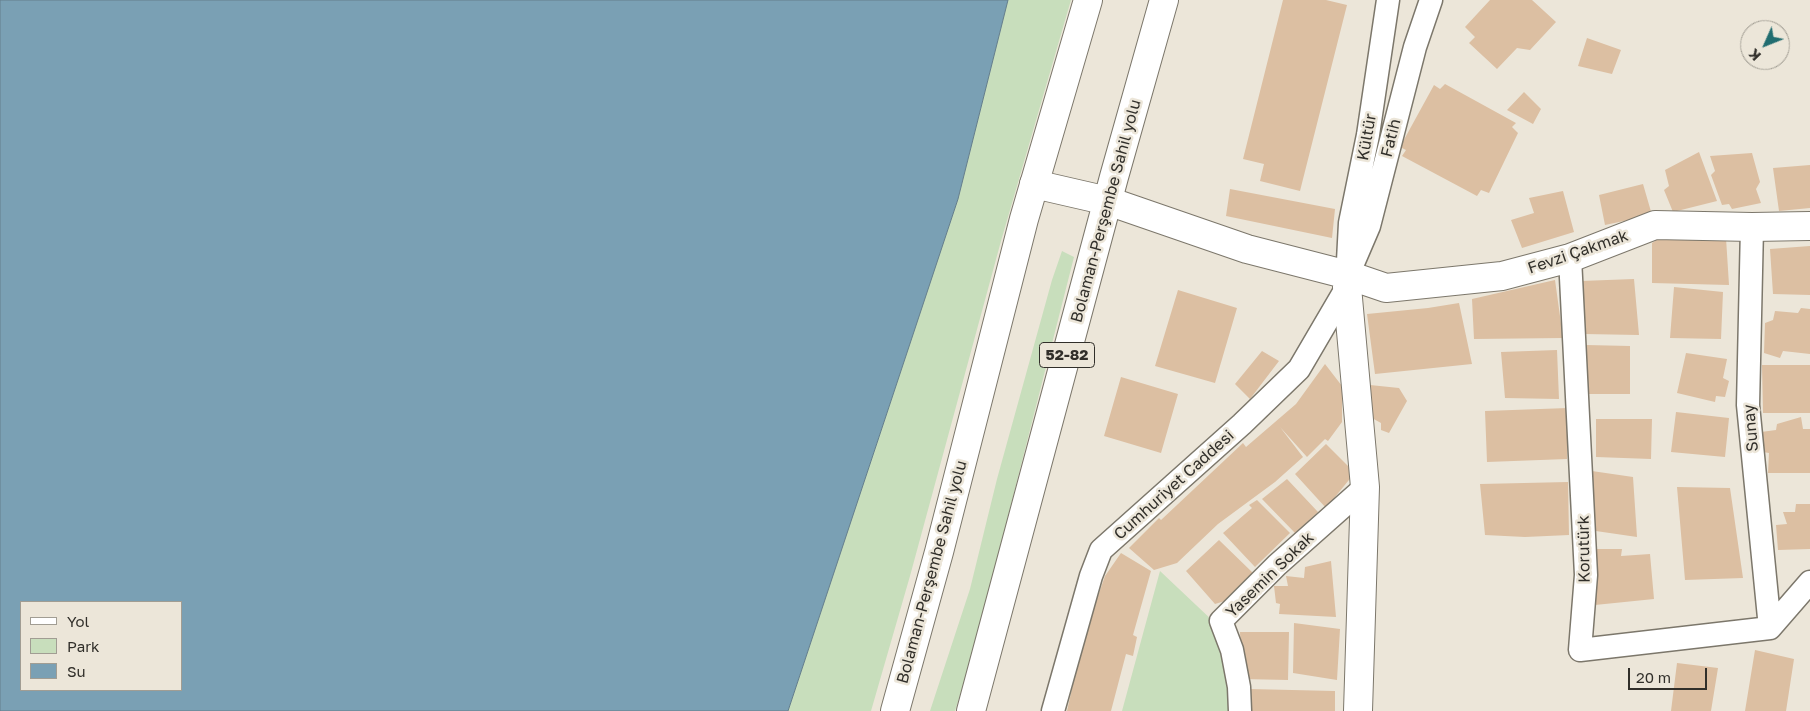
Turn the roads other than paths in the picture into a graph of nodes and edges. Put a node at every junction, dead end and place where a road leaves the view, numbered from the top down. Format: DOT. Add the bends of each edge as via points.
graph roads {
  1 [pos="1088,0"];
  2 [pos="1164,0"];
  3 [pos="1388,0"];
  4 [pos="1431,0"];
  5 [pos="1034,184"];
  6 [pos="1108,201"];
  7 [pos="1810,226"];
  8 [pos="1752,228"];
  9 [pos="1570,258"];
  10 [pos="1347,281"];
  11 [pos="1365,487"];
  12 [pos="1810,582"];
  13 [pos="1770,628"];
  14 [pos="895,711"];
  15 [pos="971,711"];
  16 [pos="1053,711"];
  17 [pos="1240,711"];
  18 [pos="1358,711"];
  1 -- 5 [label="main road, Bolaman-Perşembe Sahil yolu"];
  2 -- 6 [label="main road, Bolaman-Perşembe Sahil yolu / 52-82"];
  3 -- 10 [label="street, Kültür" via="1368,135 1350,223"];
  4 -- 10 [label="street, Fatih" via="1414,47 1369,226"];
  5 -- 6 [label="main road, Fevzi Çakmak"];
  5 -- 14 [label="main road, Bolaman-Perşembe Sahil yolu"];
  6 -- 10 [label="main road, Fevzi Çakmak"];
  6 -- 15 [label="main road, Bolaman-Perşembe Sahil yolu / 52-82"];
  7 -- 8 [label="main road, Fevzi Çakmak"];
  8 -- 9 [label="main road, Fevzi Çakmak" via="1655,225"];
  8 -- 13 [label="street, Sunay" via="1748,405"];
  9 -- 10 [label="main road, Fevzi Çakmak" via="1502,276 1386,288"];
  9 -- 13 [label="street, Korutürk" via="1586,575 1580,650"];
  10 -- 11 [label="main road"];
  10 -- 16 [label="street, Cumhuriyet Caddesi" via="1299,369 1101,550"];
  11 -- 17 [label="street, Yasemin Sokak" via="1277,565 1222,621 1239,687"];
  11 -- 18 [label="main road"];
  12 -- 13 [label="street"];
}
